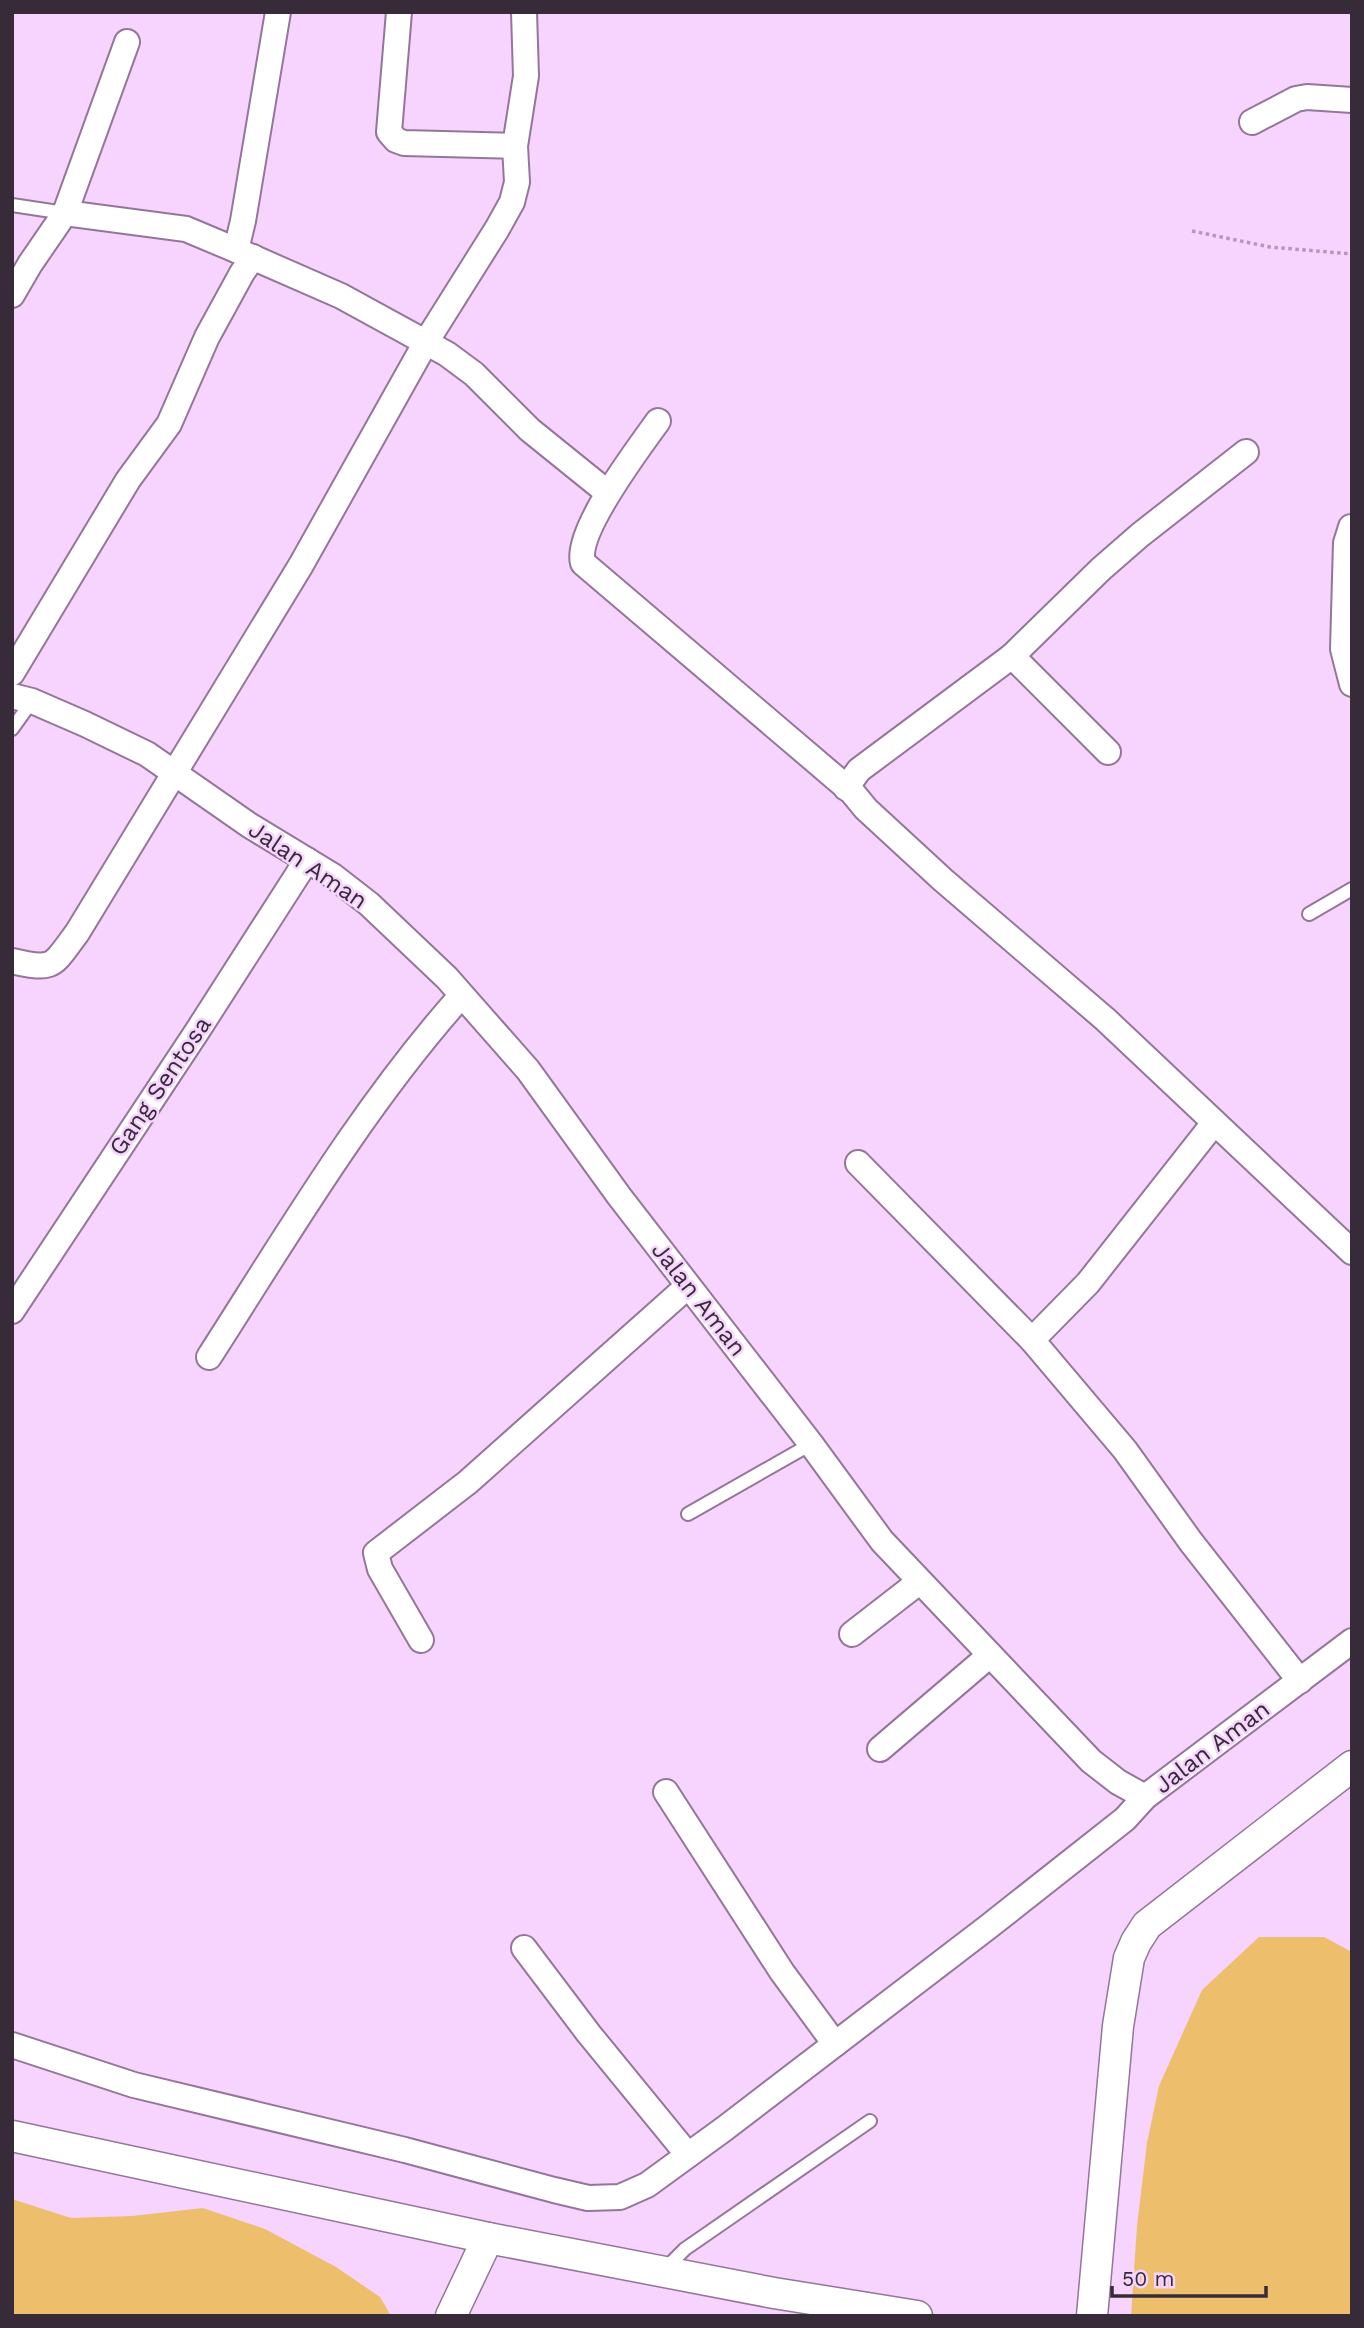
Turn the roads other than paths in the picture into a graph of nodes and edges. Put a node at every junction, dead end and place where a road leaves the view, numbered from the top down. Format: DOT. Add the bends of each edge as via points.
graph roads {
  1 [pos="278,12"];
  2 [pos="399,12"];
  3 [pos="524,12"];
  4 [pos="127,42"];
  5 [pos="1352,100"];
  6 [pos="1252,122"];
  7 [pos="515,146"];
  8 [pos="12,205"];
  9 [pos="65,213"];
  10 [pos="244,254"];
  11 [pos="12,295"];
  12 [pos="426,342"];
  13 [pos="658,421"];
  14 [pos="1246,452"];
  15 [pos="608,493"];
  16 [pos="1351,527"];
  17 [pos="1012,656"];
  18 [pos="12,673"];
  19 [pos="1352,684"];
  20 [pos="22,699"];
  21 [pos="12,729"];
  22 [pos="1108,752"];
  23 [pos="174,773"];
  24 [pos="846,788"];
  25 [pos="307,860"];
  26 [pos="1352,889"];
  27 [pos="1309,914"];
  28 [pos="12,961"];
  29 [pos="461,996"];
  30 [pos="1214,1123"];
  31 [pos="858,1163"];
  32 [pos="1352,1252"];
  33 [pos="688,1286"];
  34 [pos="12,1311"];
  35 [pos="1032,1340"];
  36 [pos="209,1357"];
  37 [pos="811,1444"];
  38 [pos="688,1514"];
  39 [pos="919,1582"];
  40 [pos="852,1634"];
  41 [pos="421,1640"];
  42 [pos="1352,1642"];
  43 [pos="990,1655"];
  44 [pos="1300,1681"];
  45 [pos="880,1749"];
  46 [pos="1352,1766"];
  47 [pos="666,1792"];
  48 [pos="1145,1797"];
  49 [pos="524,1948"];
  50 [pos="835,2044"];
  51 [pos="12,2045"];
  52 [pos="870,2121"];
  53 [pos="12,2136"];
  54 [pos="688,2155"];
  55 [pos="488,2238"];
  56 [pos="662,2271"];
  57 [pos="451,2316"];
  58 [pos="917,2316"];
  59 [pos="1092,2316"];
  1 -- 10 [label="street" via="243,221"];
  2 -- 7 [label="street" via="388,132 404,143"];
  3 -- 7 [label="street" via="526,76"];
  4 -- 9 [label="street"];
  5 -- 6 [label="street" via="1296,99"];
  7 -- 12 [label="street" via="517,182 512,202"];
  8 -- 9 [label="lane"];
  9 -- 10 [label="street" via="186,229"];
  9 -- 11 [label="street"];
  10 -- 12 [label="street" via="341,296"];
  10 -- 18 [label="street" via="242,273 207,337 169,424 128,480"];
  12 -- 15 [label="street" via="474,374 530,430"];
  12 -- 23 [label="street" via="301,565"];
  13 -- 15 [label="street"];
  14 -- 17 [label="street" via="1101,569"];
  15 -- 24 [label="street" via="582,551 583,563"];
  16 -- 19 [label="street" via="1346,543 1343,649"];
  17 -- 22 [label="street"];
  17 -- 24 [label="street" via="859,770"];
  20 -- 21 [label="lane"];
  20 -- 23 [label="street, Jalan Aman" via="85,723"];
  23 -- 25 [label="street, Jalan Aman"];
  23 -- 28 [label="street" via="57,960 46,967"];
  24 -- 30 [label="street" via="943,880 1105,1019"];
  25 -- 29 [label="street, Jalan Aman" via="369,904"];
  25 -- 34 [label="street, Gang Sentosa"];
  26 -- 27 [label="lane"];
  29 -- 33 [label="street, Jalan Aman" via="528,1070"];
  29 -- 36 [label="street" via="374,1104"];
  30 -- 32 [label="street"];
  30 -- 35 [label="street" via="1087,1283"];
  31 -- 35 [label="street"];
  33 -- 37 [label="street, Jalan Aman"];
  33 -- 41 [label="street" via="468,1482 376,1553 380,1569"];
  35 -- 44 [label="street" via="1125,1450"];
  37 -- 38 [label="lane"];
  37 -- 39 [label="street, Jalan Aman" via="882,1541"];
  39 -- 40 [label="street"];
  39 -- 43 [label="street, Jalan Aman"];
  42 -- 44 [label="street, Jalan Aman"];
  43 -- 45 [label="street"];
  43 -- 48 [label="street, Jalan Aman" via="1091,1761"];
  44 -- 48 [label="street, Jalan Aman"];
  46 -- 59 [label="street" via="1147,1925 1136,1942 1118,2026"];
  47 -- 50 [label="street" via="782,1972"];
  48 -- 50 [label="street" via="1114,1827"];
  49 -- 54 [label="street"];
  50 -- 54 [label="street"];
  51 -- 54 [label="street" via="134,2085 588,2198 621,2197 647,2185"];
  52 -- 56 [label="lane" via="685,2249"];
  53 -- 55 [label="street"];
  55 -- 56 [label="street"];
  55 -- 57 [label="street"];
  56 -- 58 [label="street"];
}
